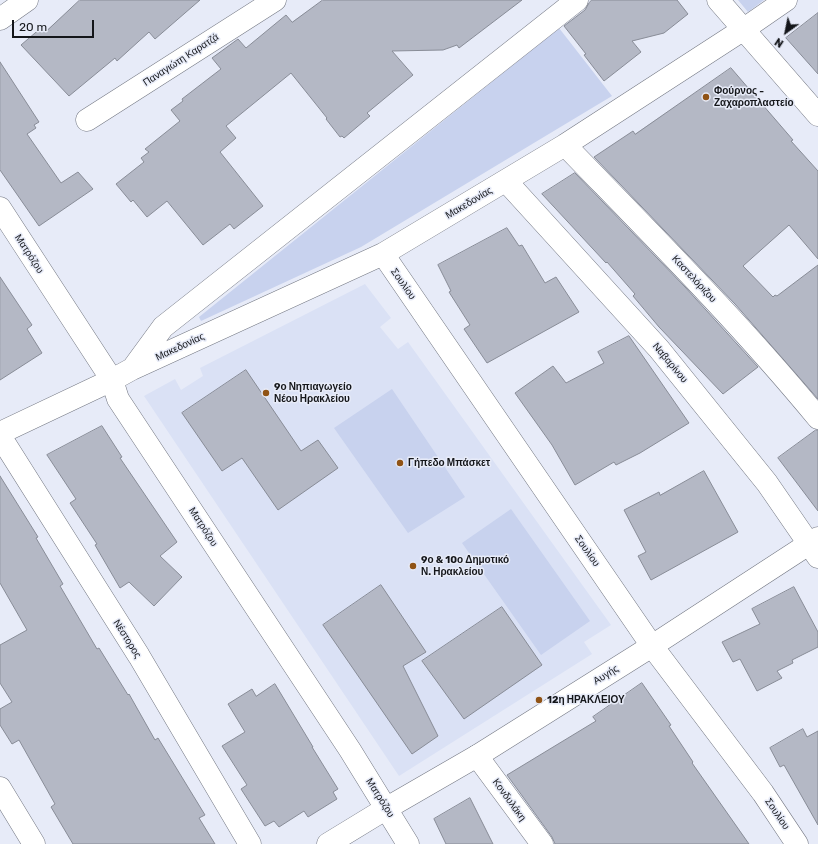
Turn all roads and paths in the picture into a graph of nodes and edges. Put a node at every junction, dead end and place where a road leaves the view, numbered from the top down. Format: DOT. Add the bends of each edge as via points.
graph roads {
  1 [pos="27,0"];
  2 [pos="275,0"];
  3 [pos="577,0"];
  4 [pos="718,0"];
  5 [pos="786,0"];
  6 [pos="0,19"];
  7 [pos="744,29"];
  8 [pos="818,115"];
  9 [pos="87,120"];
  10 [pos="565,144"];
  11 [pos="506,181"];
  12 [pos="0,208"];
  13 [pos="383,254"];
  14 [pos="132,369"];
  15 [pos="112,380"];
  16 [pos="818,418"];
  17 [pos="0,433"];
  18 [pos="0,436"];
  19 [pos="815,546"];
  20 [pos="652,646"];
  21 [pos="477,756"];
  22 [pos="0,788"];
  23 [pos="387,808"];
  24 [pos="34,844"];
  25 [pos="250,844"];
  26 [pos="328,844"];
  27 [pos="408,844"];
  28 [pos="542,844"];
  29 [pos="797,844"];
  1 -- 6 [label="street"];
  2 -- 9 [label="street, Παναγιώτη Καρατζά"];
  3 -- 14 [label="street, Μακεδονίας" via="163,327"];
  4 -- 7 [label="street"];
  5 -- 7 [label="street, Μακεδονίας"];
  7 -- 8 [label="street"];
  7 -- 10 [label="street, Μακεδονίας"];
  10 -- 11 [label="street, Μακεδονίας"];
  10 -- 16 [label="street, Καστελόριζου" via="706,292"];
  11 -- 13 [label="street, Μακεδονίας"];
  11 -- 19 [label="street, Ναβαρίνου" via="660,349"];
  12 -- 15 [label="street, Ματρόζου"];
  13 -- 14 [label="street, Μακεδονίας"];
  13 -- 20 [label="street, Σουλίου"];
  14 -- 15 [label="street, Μακεδονίας"];
  15 -- 17 [label="street, Μακεδονίας"];
  15 -- 23 [label="street, Ματρόζου" via="118,399"];
  18 -- 25 [label="street, Νέστορος" via="139,656"];
  19 -- 20 [label="street, Αυγής"];
  20 -- 21 [label="street, Αυγής"];
  20 -- 29 [label="street, Σουλίου" via="763,793"];
  21 -- 23 [label="street, Αυγής"];
  21 -- 28 [label="street, Κονδυλάκη"];
  22 -- 24 [label="street"];
  23 -- 26 [label="street, Αυγής"];
  23 -- 27 [label="street, Ματρόζου"];
}
